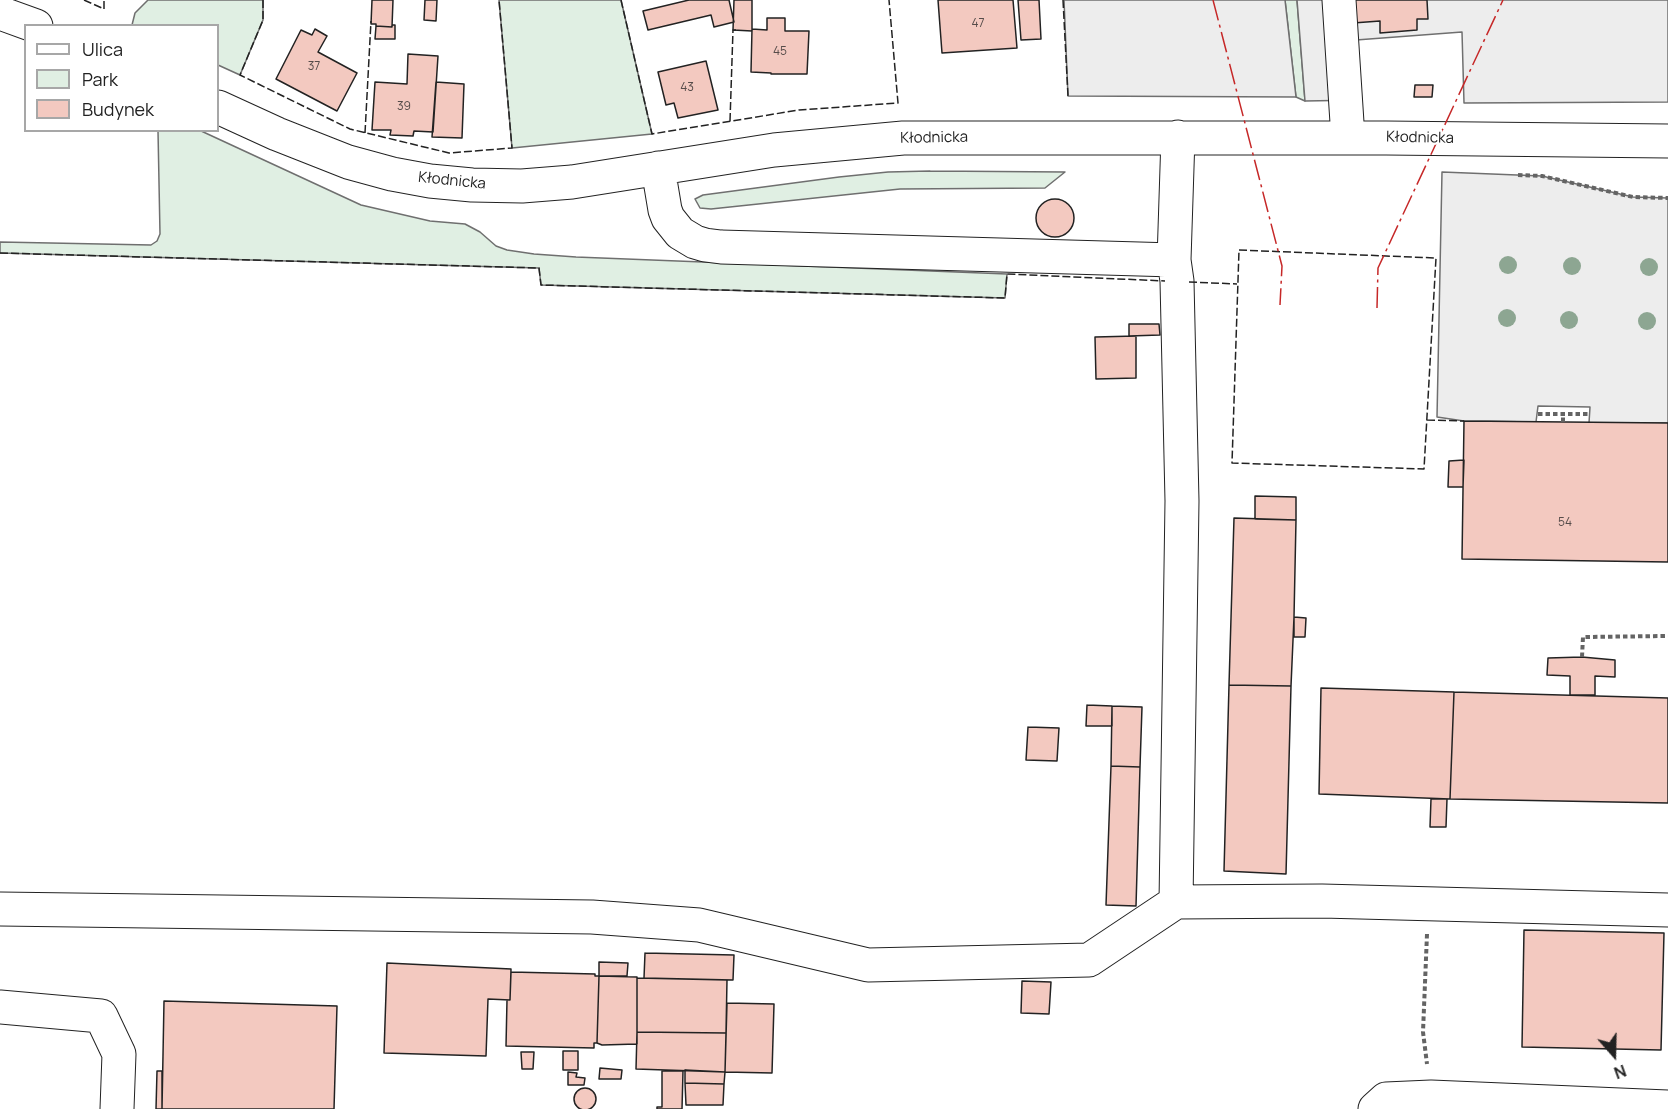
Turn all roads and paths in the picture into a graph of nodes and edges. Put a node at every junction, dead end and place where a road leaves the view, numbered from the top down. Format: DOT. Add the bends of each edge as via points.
graph roads {
  1 [pos="1339,0"];
  2 [pos="0,13"];
  3 [pos="30,24"];
  4 [pos="219,107"];
  5 [pos="1178,137"];
  6 [pos="1348,138"];
  7 [pos="1668,141"];
  8 [pos="658,168"];
  9 [pos="1509,174"];
  10 [pos="1668,198"];
  11 [pos="1174,260"];
  12 [pos="1538,414"];
  13 [pos="1563,414"];
  14 [pos="1590,414"];
  15 [pos="1563,422"];
  16 [pos="1668,636"];
  17 [pos="1582,657"];
  18 [pos="1176,902"];
  19 [pos="0,909"];
  20 [pos="1668,909"];
  21 [pos="1427,935"];
  22 [pos="0,1007"];
  23 [pos="1423,1032"];
  24 [pos="1668,1107"];
  25 [pos="117,1109"];
  26 [pos="1375,1109"];
  1 -- 6 [label="street"];
  2 -- 3 [label="street"];
  4 -- 8 [label="street, Kłodnicka" via="348,162 430,181 522,186"];
  5 -- 6 [label="street, Kłodnicka"];
  5 -- 8 [label="street, Kłodnicka" via="903,138 774,150"];
  5 -- 11 [label="street"];
  6 -- 7 [label="street, Kłodnicka"];
  8 -- 11 [label="street" via="668,218 680,233 705,244 732,248"];
  9 -- 10 [label="path" via="1542,176 1633,197"];
  11 -- 18 [label="street" via="1182,501"];
  12 -- 13 [label="path"];
  13 -- 14 [label="path"];
  13 -- 15 [label="path"];
  16 -- 17 [label="path" via="1583,637"];
  18 -- 19 [label="street" via="1089,960 868,964 699,925 592,917"];
  18 -- 20 [label="street" via="1322,901"];
  21 -- 23 [label="path"];
  22 -- 25 [label="street" via="101,1016 119,1054"];
  24 -- 26 [label="street" via="1431,1097 1386,1099"];
}
